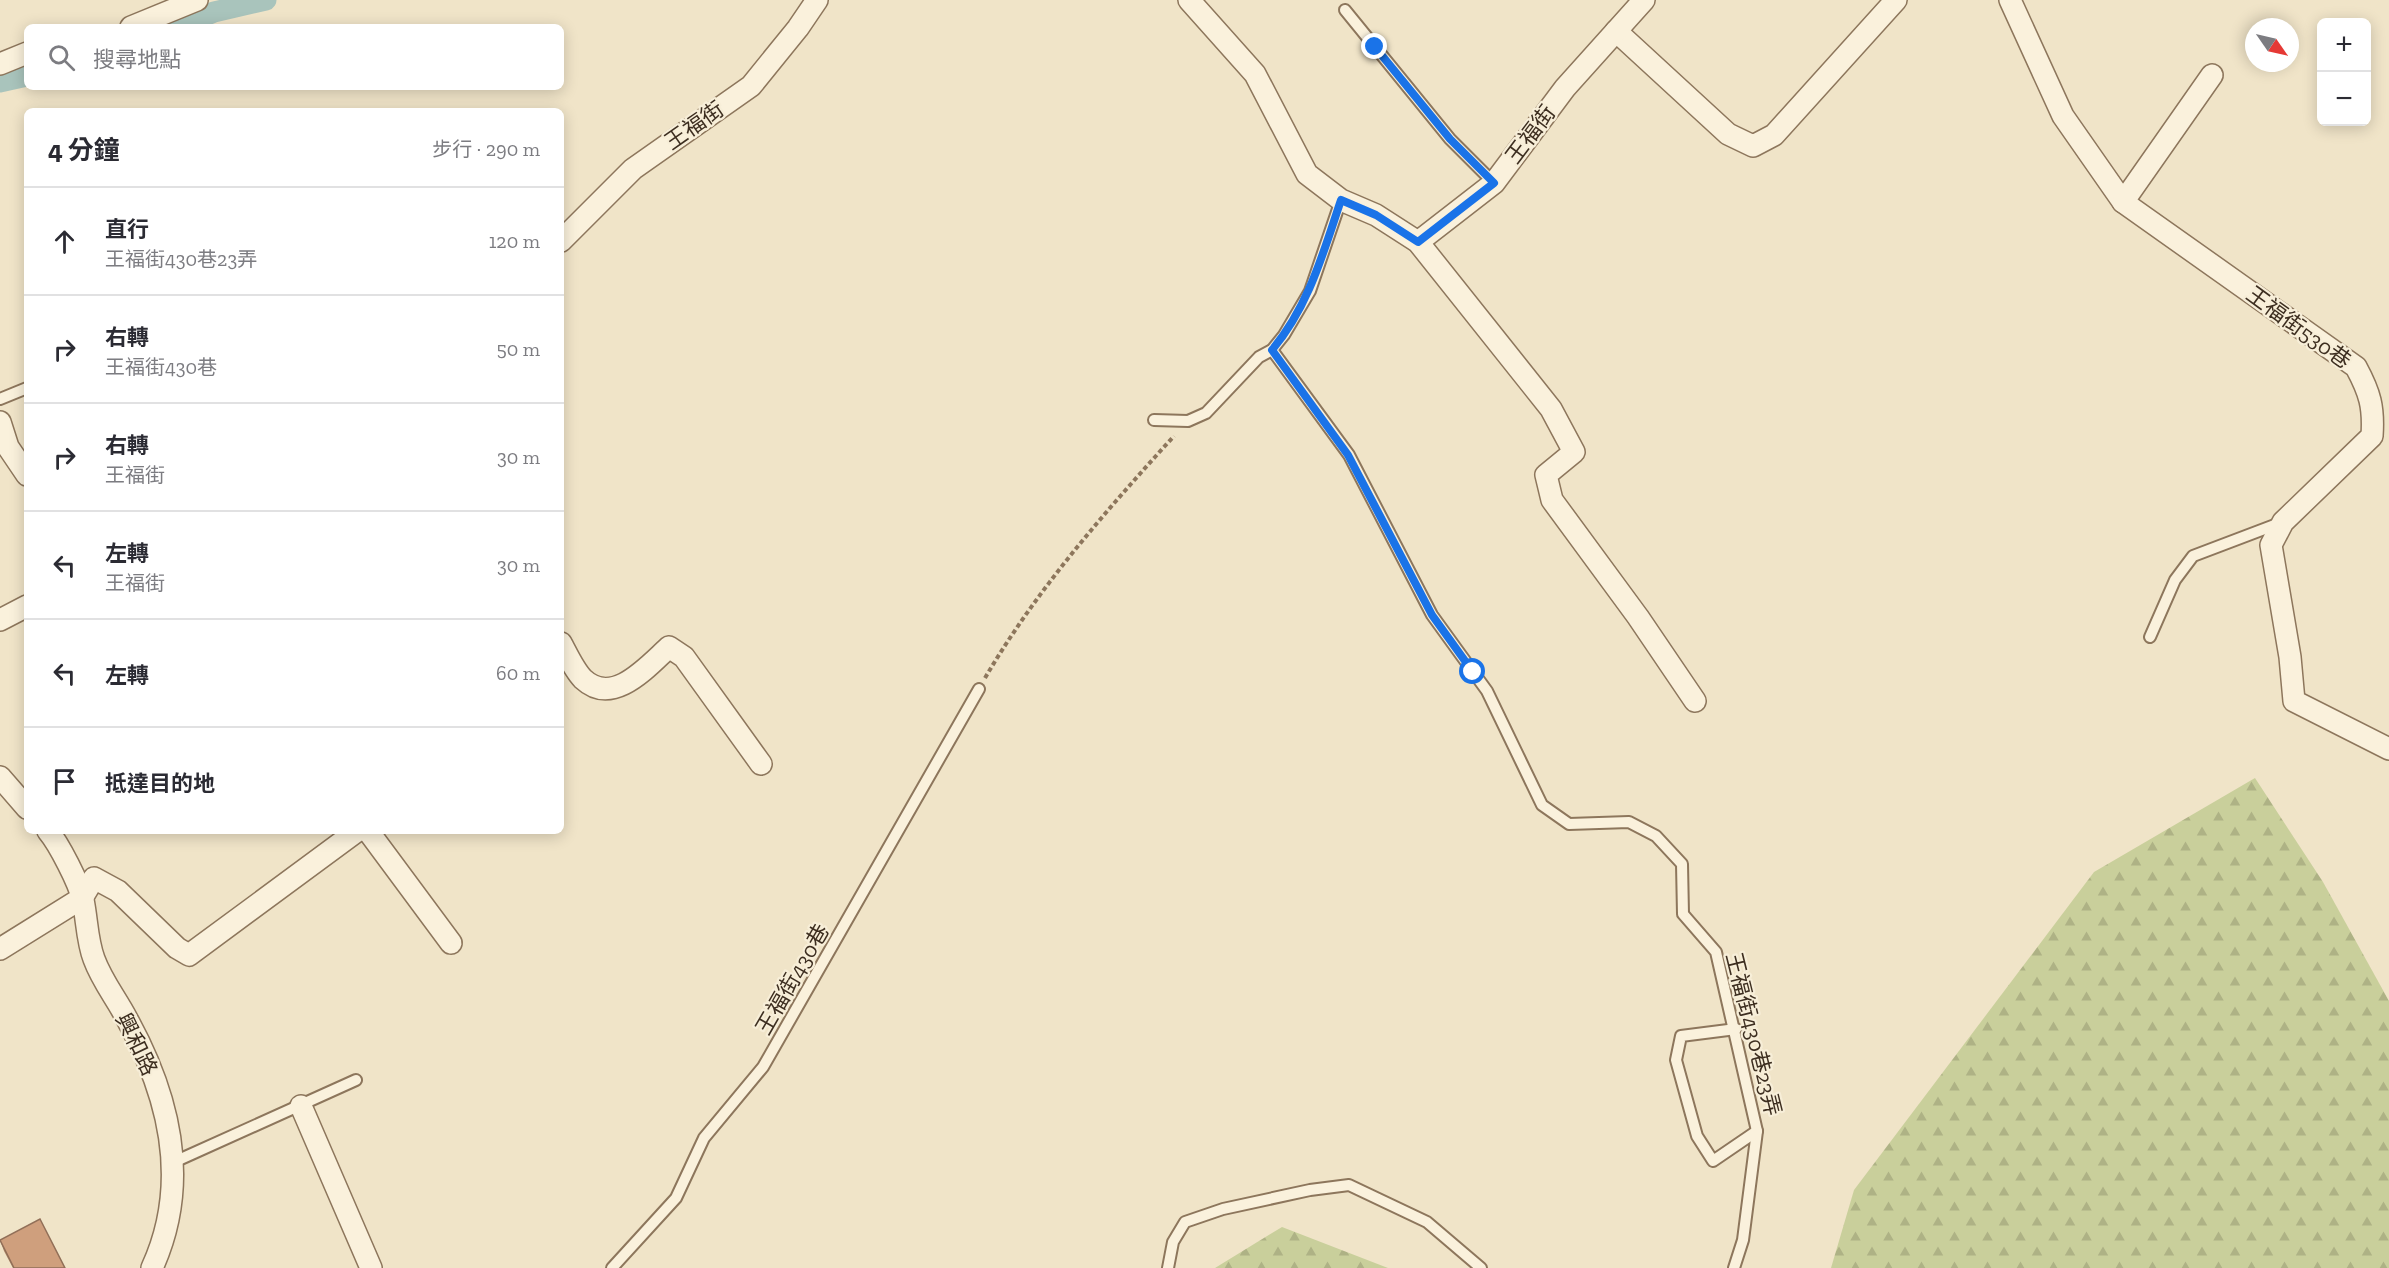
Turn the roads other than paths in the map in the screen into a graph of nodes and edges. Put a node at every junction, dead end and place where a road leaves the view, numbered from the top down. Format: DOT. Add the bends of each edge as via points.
graph roads {
  1 [pos="197,0"];
  2 [pos="817,0"];
  3 [pos="1189,0"];
  4 [pos="1644,0"];
  5 [pos="1896,0"];
  6 [pos="2010,0"];
  7 [pos="1345,10"];
  8 [pos="138,24"];
  9 [pos="1616,31"];
  10 [pos="24,54"];
  11 [pos="0,64"];
  12 [pos="2212,75"];
  13 [pos="1494,183"];
  14 [pos="1341,200"];
  15 [pos="2123,202"];
  16 [pos="564,238"];
  17 [pos="1418,242"];
  18 [pos="1272,350"];
  19 [pos="24,389"];
  20 [pos="0,399"];
  21 [pos="1154,420"];
  22 [pos="0,422"];
  23 [pos="24,471"];
  24 [pos="2283,522"];
  25 [pos="24,608"];
  26 [pos="0,620"];
  27 [pos="2150,637"];
  28 [pos="564,648"];
  29 [pos="979,689"];
  30 [pos="1695,701"];
  31 [pos="2389,748"];
  32 [pos="761,764"];
  33 [pos="0,777"];
  34 [pos="24,805"];
  35 [pos="50,834"];
  36 [pos="353,834"];
  37 [pos="370,834"];
  38 [pos="82,898"];
  39 [pos="451,943"];
  40 [pos="0,949"];
  41 [pos="1736,1029"];
  42 [pos="356,1080"];
  43 [pos="301,1106"];
  44 [pos="1757,1131"];
  45 [pos="174,1162"];
  46 [pos="152,1268"];
  47 [pos="371,1268"];
  48 [pos="612,1268"];
  49 [pos="1168,1268"];
  50 [pos="1481,1268"];
  51 [pos="1734,1268"];
  1 -- 8 [label="street"];
  2 -- 16 [label="street, 王福街" via="751,86 633,169"];
  3 -- 14 [label="street" via="1255,74 1307,174"];
  4 -- 9 [label="street, 王福街"];
  5 -- 9 [label="street" via="1774,135 1753,146 1728,134"];
  6 -- 15 [label="street, 王福街530巷" via="2063,116"];
  7 -- 13 [label="lane" via="1450,139"];
  9 -- 13 [label="street, 王福街" via="1565,88"];
  10 -- 11 [label="street"];
  12 -- 15 [label="street"];
  13 -- 17 [label="street, 王福街"];
  14 -- 17 [label="street" via="1376,215"];
  14 -- 18 [label="lane" via="1310,291"];
  15 -- 24 [label="street, 王福街530巷" via="2356,367 2369,391 2374,411 2373,436"];
  17 -- 30 [label="street" via="1551,409 1574,452 1546,475 1552,500"];
  18 -- 21 [label="lane" via="1258,357 1206,414 1188,421"];
  18 -- 41 [label="lane, 王福街430巷23弄" via="1348,455 1432,615 1487,691 1542,805 1569,824 1629,822 1656,836 1682,864 1683,914 1716,952"];
  19 -- 20 [label="lane"];
  22 -- 23 [label="street" via="8,447"];
  24 -- 27 [label="lane" via="2193,556 2175,580"];
  24 -- 31 [label="street, 王福街530巷" via="2271,545 2294,701"];
  25 -- 26 [label="street"];
  28 -- 32 [label="street" via="582,678 598,688 610,689 636,678 669,647 684,657"];
  29 -- 48 [label="lane, 王福街430巷" via="763,1067 704,1138 676,1198"];
  33 -- 34 [label="street"];
  35 -- 38 [label="street, 興和路"];
  36 -- 38 [label="street" via="189,955 110,886 94,878"];
  37 -- 39 [label="street"];
  38 -- 40 [label="street"];
  38 -- 45 [label="street, 興和路" via="93,956 106,986 127,1018 162,1096"];
  41 -- 44 [label="lane, 王福街430巷23弄"];
  41 -- 44 [label="lane" via="1681,1036 1676,1060 1697,1136 1713,1161"];
  42 -- 43 [label="lane"];
  43 -- 45 [label="lane"];
  43 -- 47 [label="street"];
  44 -- 51 [label="lane, 王福街430巷23弄" via="1743,1240"];
  45 -- 46 [label="street, 興和路" via="164,1242"];
  49 -- 50 [label="lane" via="1173,1242 1185,1222 1223,1209 1349,1185 1427,1222"];
}
